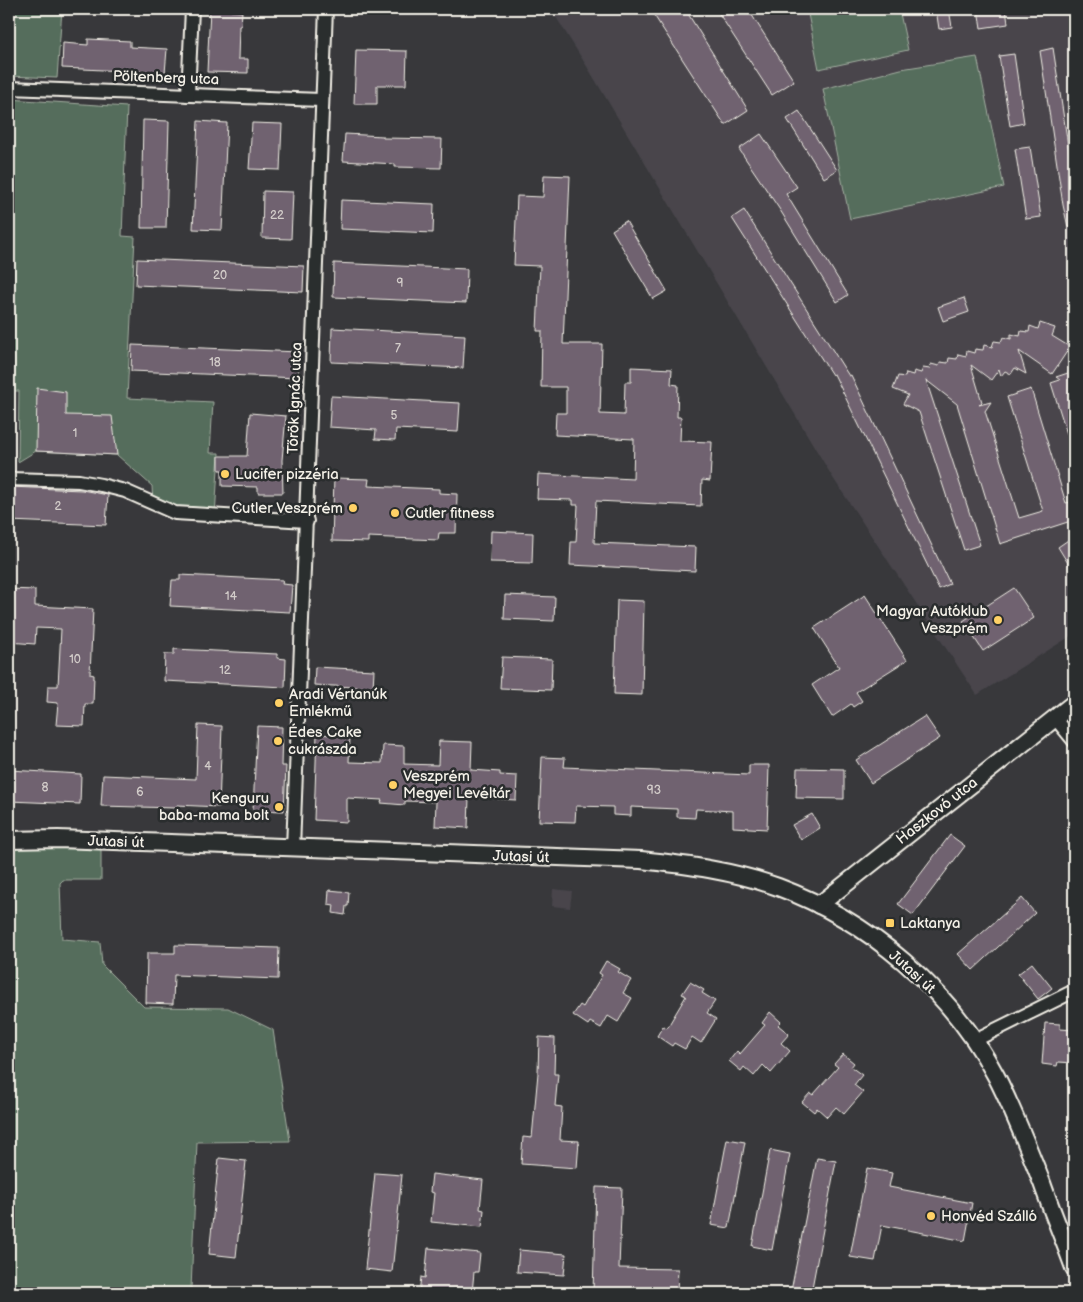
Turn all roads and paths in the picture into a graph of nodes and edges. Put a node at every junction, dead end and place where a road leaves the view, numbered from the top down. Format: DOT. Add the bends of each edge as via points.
graph roads {
  1 [pos="192,9"];
  2 [pos="326,9"];
  3 [pos="9,88"];
  4 [pos="188,95"];
  5 [pos="321,100"];
  6 [pos="9,478"];
  7 [pos="307,521"];
  8 [pos="1074,704"];
  9 [pos="1055,718"];
  10 [pos="1074,741"];
  11 [pos="9,840"];
  12 [pos="293,848"];
  13 [pos="819,904"];
  14 [pos="1074,991"];
  15 [pos="975,1040"];
  16 [pos="1074,1268"];
  1 -- 4 [label="street"];
  2 -- 5 [label="street, Török Ignác utca"];
  3 -- 4 [label="street, Pöltenberg utca"];
  4 -- 5 [label="street, Pöltenberg utca"];
  5 -- 7 [label="street, Török Ignác utca"];
  6 -- 7 [label="street" via="101,485 124,491 175,513"];
  7 -- 12 [label="street, Török Ignác utca"];
  8 -- 9 [label="street, Haszkovó utca"];
  9 -- 10 [label="street"];
  9 -- 13 [label="street, Haszkovó utca"];
  11 -- 12 [label="street, Jutasi út"];
  12 -- 13 [label="street, Jutasi út" via="661,862 739,875"];
  13 -- 15 [label="street, Jutasi út" via="856,926 918,974"];
  14 -- 15 [label="street"];
  15 -- 16 [label="street, Jutasi út" via="1017,1117"];
}
